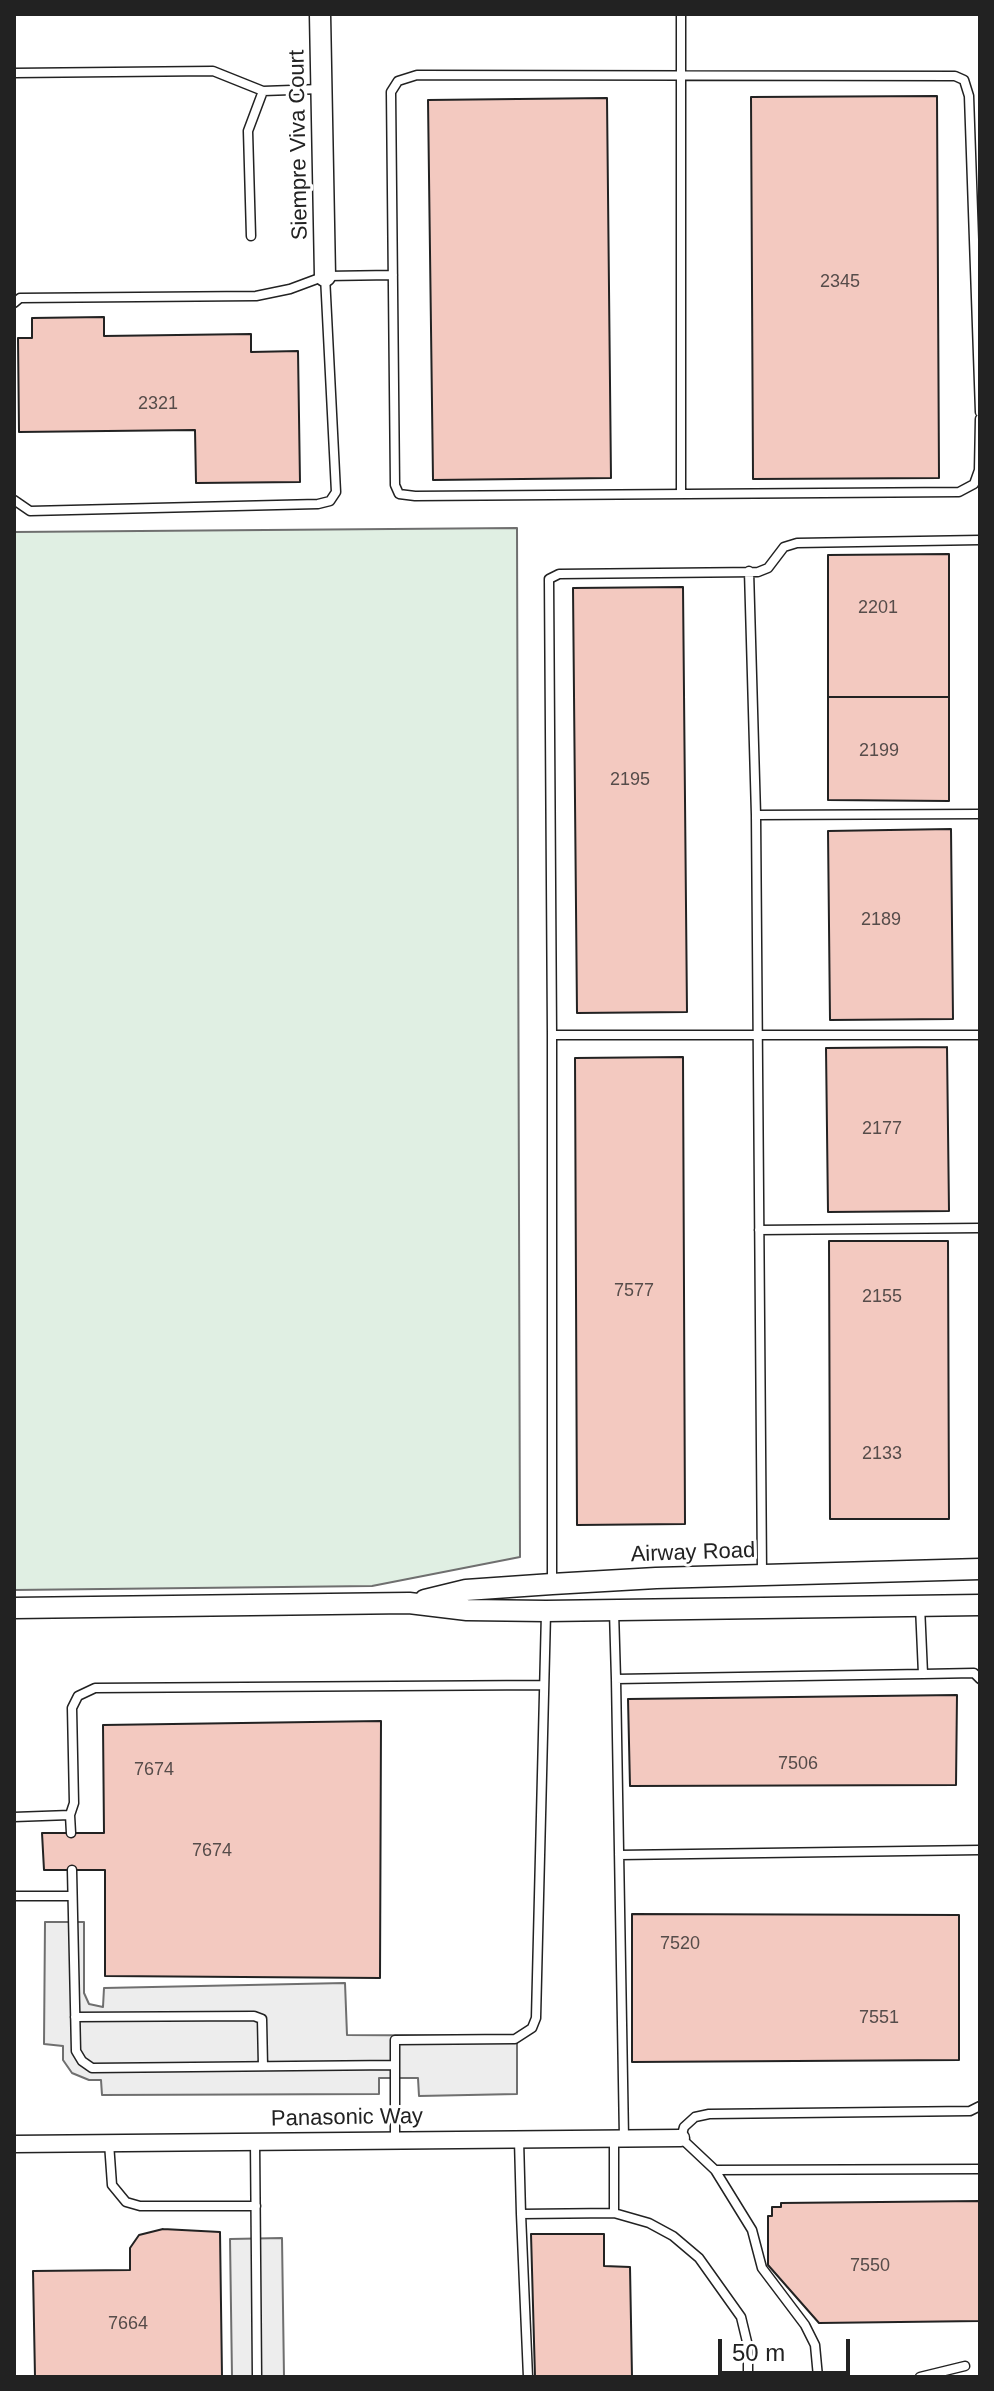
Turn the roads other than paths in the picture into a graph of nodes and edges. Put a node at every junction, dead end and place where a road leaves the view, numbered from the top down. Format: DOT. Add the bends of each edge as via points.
graph roads {
  1 [pos="320,14"];
  2 [pos="681,14"];
  3 [pos="14,73"];
  4 [pos="681,75"];
  5 [pos="322,89"];
  6 [pos="263,91"];
  7 [pos="251,236"];
  8 [pos="393,275"];
  9 [pos="325,276"];
  10 [pos="978,281"];
  11 [pos="14,303"];
  12 [pos="980,412"];
  13 [pos="980,419"];
  14 [pos="681,494"];
  15 [pos="14,500"];
  16 [pos="980,540"];
  17 [pos="749,571"];
  18 [pos="980,814"];
  19 [pos="756,815"];
  20 [pos="552,1035"];
  21 [pos="757,1035"];
  22 [pos="980,1035"];
  23 [pos="980,1228"];
  24 [pos="759,1230"];
  25 [pos="980,1569"];
  26 [pos="762,1575"];
  27 [pos="552,1584"];
  28 [pos="409,1603"];
  29 [pos="980,1605"];
  30 [pos="920,1606"];
  31 [pos="14,1608"];
  32 [pos="614,1610"];
  33 [pos="546,1611"];
  34 [pos="923,1674"];
  35 [pos="616,1679"];
  36 [pos="980,1679"];
  37 [pos="544,1685"];
  38 [pos="70,1815"];
  39 [pos="14,1817"];
  40 [pos="71,1833"];
  41 [pos="980,1850"];
  42 [pos="619,1855"];
  43 [pos="72,1870"];
  44 [pos="14,1896"];
  45 [pos="72,1896"];
  46 [pos="75,2017"];
  47 [pos="395,2065"];
  48 [pos="263,2066"];
  49 [pos="980,2106"];
  50 [pos="519,2138"];
  51 [pos="619,2138"];
  52 [pos="681,2138"];
  53 [pos="395,2139"];
  54 [pos="255,2141"];
  55 [pos="109,2143"];
  56 [pos="14,2144"];
  57 [pos="980,2169"];
  58 [pos="715,2170"];
  59 [pos="256,2206"];
  60 [pos="614,2213"];
  61 [pos="521,2214"];
  62 [pos="965,2366"];
  63 [pos="257,2377"];
  64 [pos="528,2377"];
  65 [pos="748,2377"];
  66 [pos="818,2377"];
  67 [pos="920,2377"];
  1 -- 5 [label="street, Siempre Viva Court"];
  2 -- 4 [label="lane"];
  3 -- 6 [label="lane" via="213,71"];
  4 -- 8 [label="lane" via="417,75 398,81 391,92"];
  4 -- 10 [label="lane" via="964,80"];
  4 -- 14 [label="lane"];
  5 -- 6 [label="lane"];
  5 -- 9 [label="street, Siempre Viva Court"];
  6 -- 7 [label="lane" via="248,131"];
  8 -- 9 [label="lane"];
  8 -- 14 [label="lane" via="399,494"];
  9 -- 11 [label="lane" via="256,296 20,298"];
  9 -- 15 [label="lane" via="336,492 330,501 30,511"];
  10 -- 12 [label="lane"];
  13 -- 14 [label="lane" via="979,470 974,484 959,492"];
  16 -- 17 [label="lane" via="797,543 784,547 768,568"];
  17 -- 19 [label="lane"];
  17 -- 20 [label="lane" via="559,574 549,579"];
  18 -- 19 [label="lane"];
  19 -- 21 [label="lane"];
  20 -- 21 [label="lane"];
  20 -- 27 [label="lane"];
  21 -- 22 [label="lane"];
  21 -- 24 [label="lane"];
  23 -- 24 [label="lane"];
  24 -- 26 [label="lane"];
  25 -- 26 [label="street, Airway Road"];
  26 -- 27 [label="street, Airway Road"];
  27 -- 28 [label="street, Airway Road" via="466,1590"];
  28 -- 31 [label="street, Airway Road"];
  28 -- 33 [label="street, Airway Road"];
  29 -- 30 [label="street, Airway Road"];
  30 -- 32 [label="street, Airway Road"];
  30 -- 34 [label="lane"];
  32 -- 33 [label="street, Airway Road"];
  32 -- 35 [label="lane"];
  33 -- 37 [label="lane"];
  34 -- 35 [label="lane"];
  34 -- 36 [label="lane" via="974,1673"];
  35 -- 42 [label="lane"];
  37 -- 38 [label="lane" via="95,1688 78,1696 72,1708"];
  37 -- 47 [label="lane" via="536,2018 532,2028 515,2039 395,2040"];
  38 -- 39 [label="lane"];
  38 -- 40 [label="lane"];
  41 -- 42 [label="lane"];
  42 -- 51 [label="lane"];
  43 -- 45 [label="lane"];
  44 -- 45 [label="lane"];
  45 -- 46 [label="lane"];
  46 -- 48 [label="lane" via="76,2051 92,2068"];
  46 -- 48 [label="lane" via="254,2016 262,2019"];
  47 -- 48 [label="lane"];
  47 -- 53 [label="lane"];
  49 -- 52 [label="lane" via="970,2111 709,2114 695,2117"];
  50 -- 51 [label="street, Panasonic Way"];
  50 -- 53 [label="street, Panasonic Way"];
  50 -- 61 [label="lane"];
  51 -- 52 [label="street, Panasonic Way"];
  51 -- 60 [label="lane"];
  52 -- 58 [label="lane"];
  53 -- 54 [label="street, Panasonic Way"];
  54 -- 55 [label="street, Panasonic Way"];
  54 -- 59 [label="lane"];
  55 -- 56 [label="street, Panasonic Way"];
  55 -- 59 [label="lane" via="112,2185 126,2202"];
  57 -- 58 [label="lane"];
  58 -- 66 [label="lane" via="752,2230 762,2268 815,2345"];
  59 -- 63 [label="lane"];
  60 -- 61 [label="lane"];
  60 -- 65 [label="lane" via="649,2223 699,2258 741,2317"];
  61 -- 64 [label="lane"];
  62 -- 67 [label="lane"];
}
